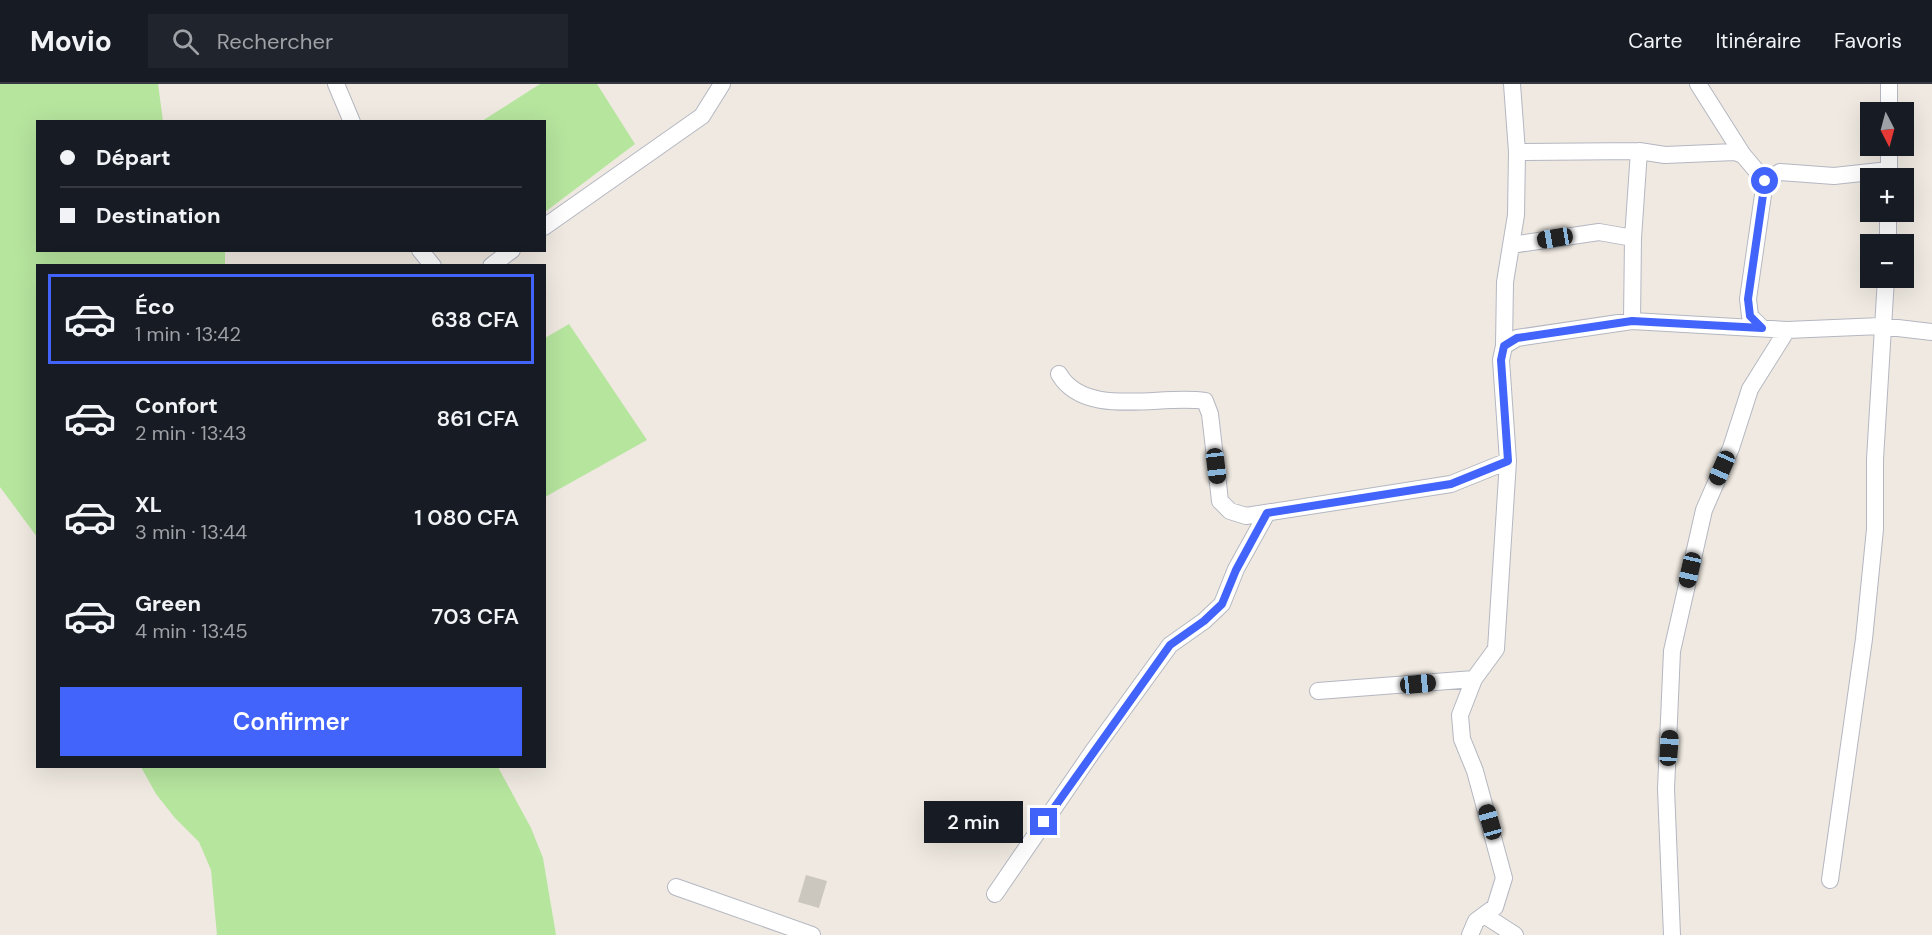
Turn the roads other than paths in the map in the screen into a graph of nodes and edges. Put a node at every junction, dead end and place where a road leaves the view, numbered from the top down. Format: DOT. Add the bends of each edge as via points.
graph roads {
  1 [pos="336,84"];
  2 [pos="722,84"];
  3 [pos="1512,84"];
  4 [pos="1698,84"];
  5 [pos="1889,84"];
  6 [pos="1889,102"];
  7 [pos="351,120"];
  8 [pos="1639,151"];
  9 [pos="1517,152"];
  10 [pos="1743,155"];
  11 [pos="1860,175"];
  12 [pos="1765,181"];
  13 [pos="546,226"];
  14 [pos="1633,238"];
  15 [pos="1511,245"];
  16 [pos="422,252"];
  17 [pos="509,252"];
  18 [pos="431,264"];
  19 [pos="494,264"];
  20 [pos="1885,288"];
  21 [pos="1632,321"];
  22 [pos="1881,326"];
  23 [pos="1762,328"];
  24 [pos="1787,330"];
  25 [pos="1932,332"];
  26 [pos="1504,346"];
  27 [pos="1059,374"];
  28 [pos="1508,461"];
  29 [pos="1267,513"];
  30 [pos="1474,679"];
  31 [pos="1318,691"];
  32 [pos="1830,880"];
  33 [pos="676,887"];
  34 [pos="995,894"];
  35 [pos="1484,915"];
  36 [pos="812,935"];
  37 [pos="1470,935"];
  38 [pos="1515,935"];
  39 [pos="1672,935"];
  1 -- 7 [label="street"];
  2 -- 13 [label="street" via="702,116"];
  3 -- 9 [label="street"];
  4 -- 10 [label="street"];
  5 -- 6 [label="street"];
  8 -- 9 [label="street"];
  8 -- 10 [label="street"];
  8 -- 14 [label="street"];
  9 -- 15 [label="street" via="1516,215"];
  10 -- 12 [label="street"];
  11 -- 12 [label="street" via="1780,172"];
  12 -- 23 [label="street" via="1748,299 1750,316"];
  14 -- 15 [label="street" via="1599,232"];
  14 -- 21 [label="street"];
  15 -- 26 [label="street" via="1505,282"];
  16 -- 18 [label="street"];
  17 -- 19 [label="street"];
  20 -- 22 [label="street"];
  21 -- 23 [label="street"];
  21 -- 26 [label="street" via="1517,338"];
  22 -- 24 [label="street"];
  22 -- 25 [label="street"];
  22 -- 32 [label="street" via="1875,529 1864,639"];
  23 -- 24 [label="street"];
  24 -- 39 [label="street" via="1750,389 1731,448 1704,510 1672,651 1666,789"];
  26 -- 28 [label="street" via="1501,360"];
  27 -- 29 [label="street" via="1065,385 1083,397 1105,401 1205,401 1210,414 1220,501 1230,511 1246,516"];
  28 -- 29 [label="street" via="1451,484"];
  28 -- 30 [label="street" via="1496,649"];
  29 -- 34 [label="street" via="1222,604 1170,645"];
  30 -- 31 [label="street"];
  30 -- 35 [label="street" via="1460,715 1462,739 1475,771 1504,878 1495,907"];
  33 -- 36 [label="street"];
  35 -- 37 [label="street" via="1476,921"];
  35 -- 38 [label="street"];
}
